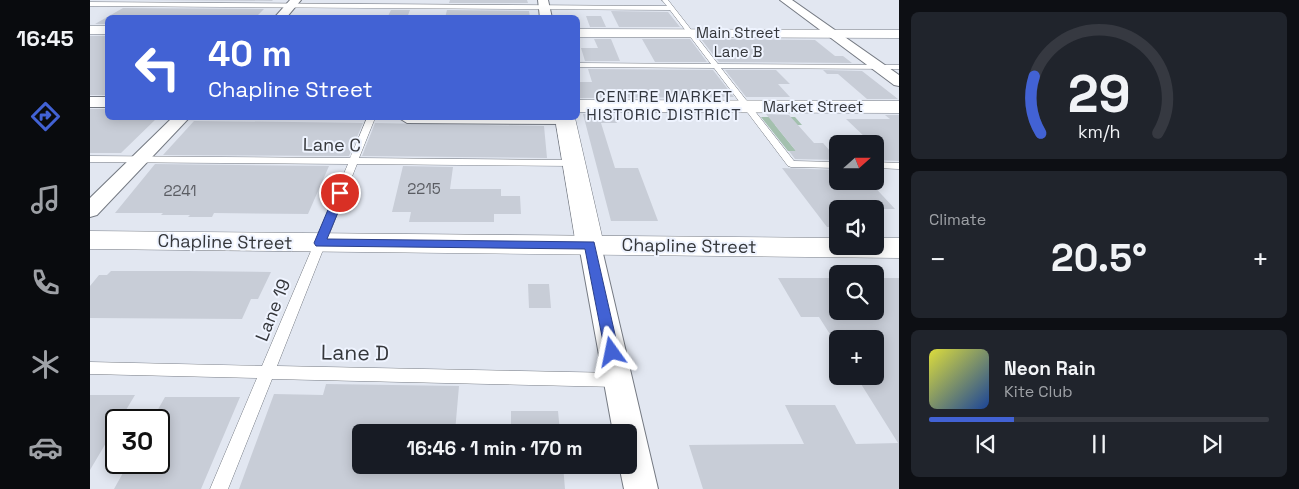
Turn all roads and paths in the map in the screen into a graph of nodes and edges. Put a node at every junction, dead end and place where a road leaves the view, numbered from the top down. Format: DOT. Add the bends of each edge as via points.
graph roads {
  1 [pos="665,0"];
  2 [pos="785,0"];
  3 [pos="294,3"];
  4 [pos="418,3"];
  5 [pos="90,4"];
  6 [pos="544,8"];
  7 [pos="671,8"];
  8 [pos="413,14"];
  9 [pos="282,15"];
  10 [pos="90,30"];
  11 [pos="105,30"];
  12 [pos="580,33"];
  13 [pos="690,33"];
  14 [pos="832,34"];
  15 [pos="899,34"];
  16 [pos="580,65"];
  17 [pos="715,66"];
  18 [pos="877,66"];
  19 [pos="899,66"];
  20 [pos="899,82"];
  21 [pos="90,102"];
  22 [pos="105,102"];
  23 [pos="746,107"];
  24 [pos="899,107"];
  25 [pos="580,114"];
  26 [pos="179,120"];
  27 [pos="370,120"];
  28 [pos="570,120"];
  29 [pos="90,159"];
  30 [pos="140,159"];
  31 [pos="353,161"];
  32 [pos="574,163"];
  33 [pos="829,165"];
  34 [pos="884,165"];
  35 [pos="899,166"];
  36 [pos="90,210"];
  37 [pos="90,240"];
  38 [pos="320,243"];
  39 [pos="590,245"];
  40 [pos="899,248"];
  41 [pos="90,368"];
  42 [pos="268,372"];
  43 [pos="618,380"];
  44 [pos="219,489"];
  45 [pos="641,489"];
  1 -- 7 [label="lane"];
  2 -- 14 [label="street"];
  3 -- 4 [label="lane"];
  3 -- 5 [label="lane"];
  3 -- 9 [label="street"];
  4 -- 6 [label="lane"];
  4 -- 8 [label="lane"];
  6 -- 7 [label="lane"];
  7 -- 13 [label="lane"];
  10 -- 11 [label="street"];
  12 -- 13 [label="street, Main Street"];
  13 -- 14 [label="street, Main Street"];
  13 -- 17 [label="lane"];
  14 -- 15 [label="street, Main Street"];
  14 -- 18 [label="street"];
  16 -- 17 [label="lane, Lane B"];
  17 -- 18 [label="lane, Lane B"];
  17 -- 23 [label="lane"];
  18 -- 19 [label="lane, Lane B"];
  18 -- 20 [label="street"];
  21 -- 22 [label="street"];
  23 -- 24 [label="street, Market Street"];
  23 -- 25 [label="street, Market Street"];
  23 -- 33 [label="lane" via="791,164"];
  26 -- 30 [label="street"];
  27 -- 31 [label="lane, Lane 19"];
  28 -- 32 [label="street"];
  29 -- 30 [label="lane, Lane C"];
  30 -- 31 [label="lane, Lane C"];
  30 -- 36 [label="street"];
  31 -- 32 [label="lane, Lane C"];
  31 -- 38 [label="lane, Lane 19"];
  32 -- 39 [label="street"];
  34 -- 35 [label="lane"];
  37 -- 38 [label="street, Chapline Street"];
  38 -- 39 [label="street, Chapline Street"];
  38 -- 42 [label="lane, Lane 19"];
  39 -- 40 [label="street, Chapline Street"];
  39 -- 43 [label="street"];
  41 -- 42 [label="lane, Lane D"];
  42 -- 43 [label="lane, Lane D"];
  42 -- 44 [label="lane, Lane 19"];
  43 -- 45 [label="street"];
}
